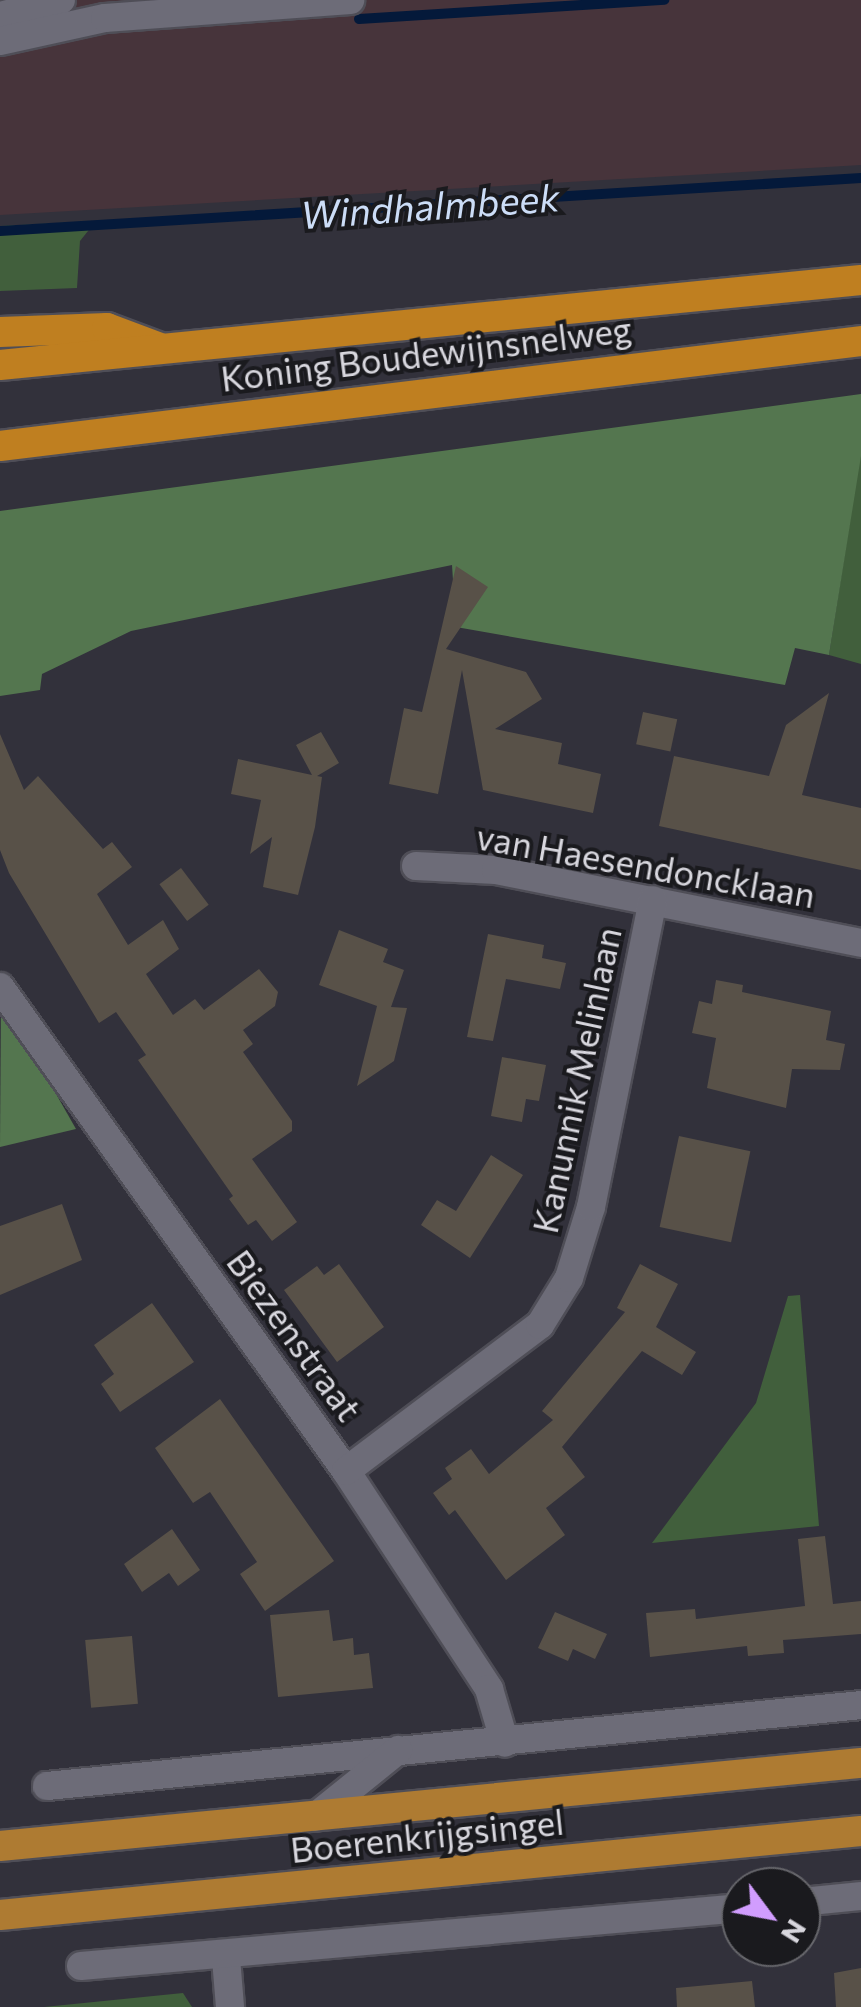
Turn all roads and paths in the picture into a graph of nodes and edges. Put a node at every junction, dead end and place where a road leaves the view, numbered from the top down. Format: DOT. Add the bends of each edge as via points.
graph roads {
  1 [pos="61,0"];
  2 [pos="350,0"];
  3 [pos="0,16"];
  4 [pos="0,41"];
  5 [pos="861,280"];
  6 [pos="0,332"];
  7 [pos="861,341"];
  8 [pos="167,351"];
  9 [pos="0,365"];
  10 [pos="0,446"];
  11 [pos="416,866"];
  12 [pos="653,900"];
  13 [pos="861,943"];
  14 [pos="0,986"];
  15 [pos="346,1470"];
  16 [pos="861,1705"];
  17 [pos="504,1743"];
  18 [pos="399,1749"];
  19 [pos="861,1763"];
  20 [pos="47,1786"];
  21 [pos="316,1818"];
  22 [pos="861,1831"];
  23 [pos="0,1846"];
  24 [pos="861,1896"];
  25 [pos="821,1900"];
  26 [pos="721,1910"];
  27 [pos="0,1915"];
  28 [pos="226,1958"];
  29 [pos="82,1966"];
  30 [pos="230,2007"];
  1 -- 3 [label="street"];
  2 -- 4 [label="street" via="104,18"];
  5 -- 8 [label="highway, Koning Boudewijnsnelweg"];
  6 -- 8 [label="highway" via="107,328"];
  7 -- 10 [label="highway, Koning Boudewijnsnelweg"];
  8 -- 9 [label="highway, Koning Boudewijnsnelweg"];
  11 -- 12 [label="street, van Haesendoncklaan" via="496,870"];
  12 -- 13 [label="street, van Haesendoncklaan"];
  12 -- 15 [label="street, Kanunnik Melinlaan" via="592,1207 569,1278 540,1324"];
  14 -- 15 [label="street, Biezenstraat"];
  15 -- 17 [label="street, Biezenstraat" via="489,1689"];
  16 -- 17 [label="street"];
  17 -- 18 [label="street"];
  18 -- 20 [label="street"];
  18 -- 21 [label="street, Boerenkrijgsingel"];
  19 -- 21 [label="highway, Boerenkrijgsingel"];
  21 -- 23 [label="highway, Boerenkrijgsingel"];
  22 -- 27 [label="highway, Boerenkrijgsingel"];
  24 -- 25 [label="street"];
  26 -- 28 [label="street"];
  28 -- 29 [label="street"];
  28 -- 30 [label="street"];
}
